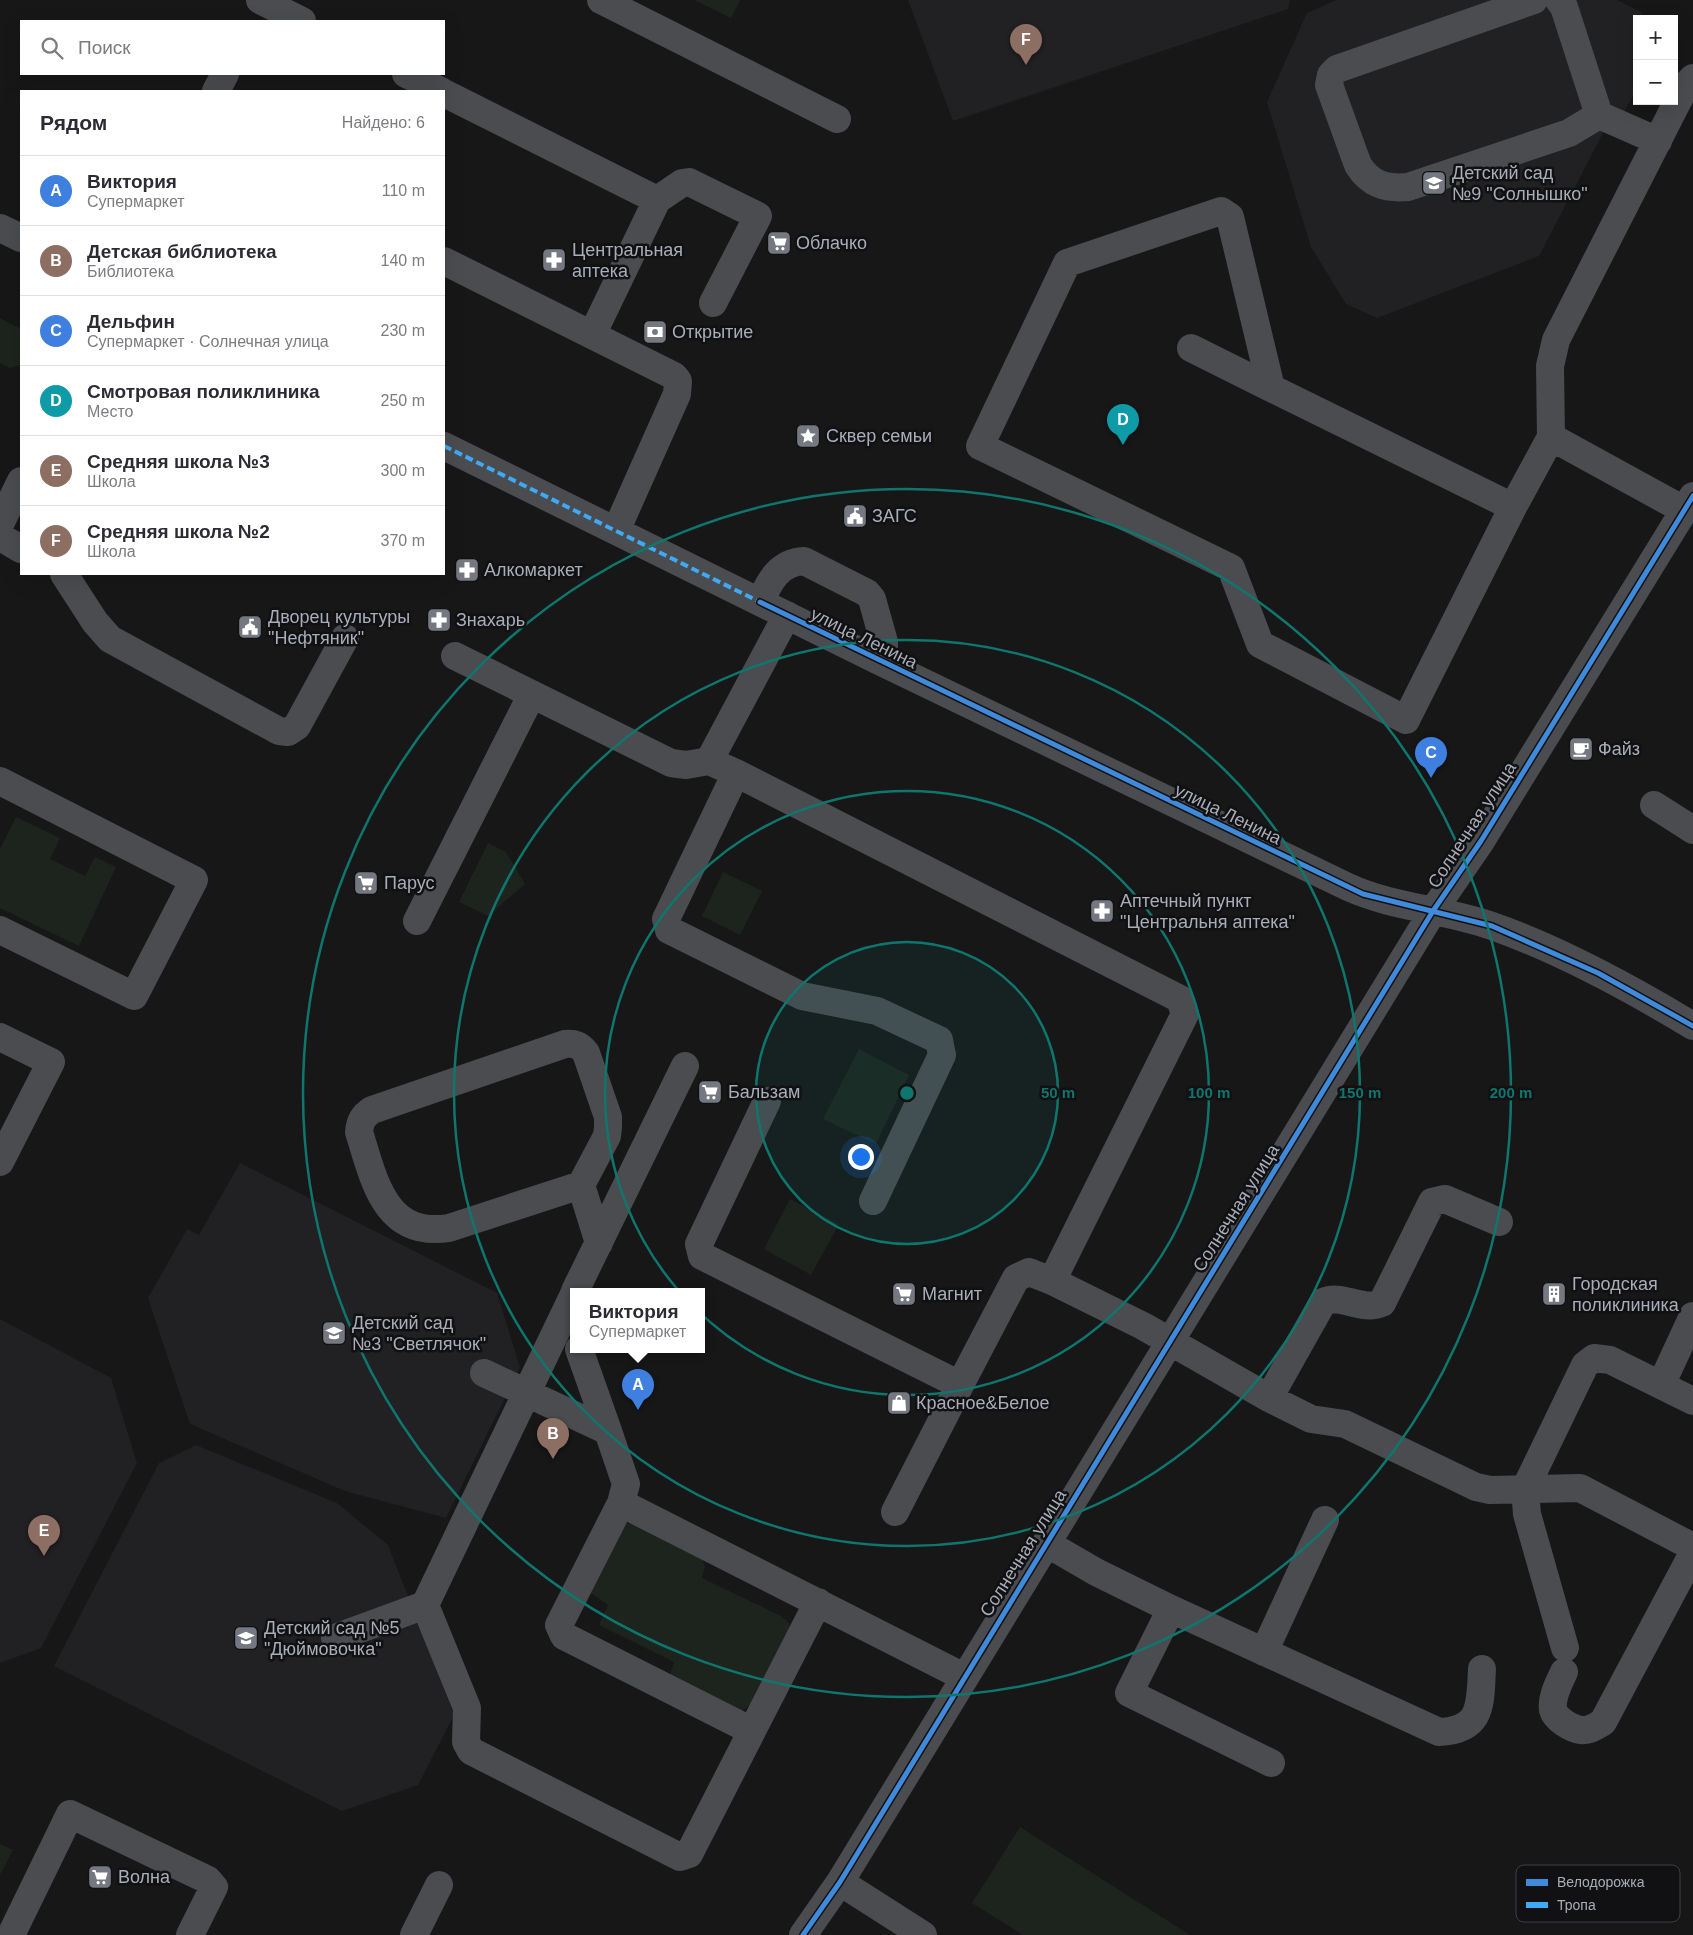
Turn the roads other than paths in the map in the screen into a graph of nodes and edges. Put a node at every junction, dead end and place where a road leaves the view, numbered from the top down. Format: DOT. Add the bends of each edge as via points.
graph roads {
  1 [pos="601,0"];
  2 [pos="1534,0"];
  3 [pos="1559,0"];
  4 [pos="259,6"];
  5 [pos="299,20"];
  6 [pos="224,75"];
  7 [pos="408,75"];
  8 [pos="1693,78"];
  9 [pos="217,90"];
  10 [pos="438,90"];
  11 [pos="445,94"];
  12 [pos="1599,115"];
  13 [pos="837,119"];
  14 [pos="1658,142"];
  15 [pos="657,200"];
  16 [pos="0,228"];
  17 [pos="20,238"];
  18 [pos="445,262"];
  19 [pos="713,303"];
  20 [pos="592,335"];
  21 [pos="1191,348"];
  22 [pos="1270,388"];
  23 [pos="1551,437"];
  24 [pos="445,446"];
  25 [pos="20,483"];
  26 [pos="1689,503"];
  27 [pos="1512,507"];
  28 [pos="0,524"];
  29 [pos="616,531"];
  30 [pos="0,537"];
  31 [pos="20,548"];
  32 [pos="65,575"];
  33 [pos="760,602"];
  34 [pos="787,615"];
  35 [pos="345,638"];
  36 [pos="455,656"];
  37 [pos="877,660"];
  38 [pos="532,694"];
  39 [pos="710,761"];
  40 [pos="736,774"];
  41 [pos="0,782"];
  42 [pos="1654,806"];
  43 [pos="1693,830"];
  44 [pos="1434,911"];
  45 [pos="417,921"];
  46 [pos="0,930"];
  47 [pos="1693,1026"];
  48 [pos="0,1037"];
  49 [pos="685,1066"];
  50 [pos="767,1101"];
  51 [pos="0,1162"];
  52 [pos="581,1185"];
  53 [pos="873,1201"];
  54 [pos="1499,1222"];
  55 [pos="599,1243"];
  56 [pos="1052,1281"];
  57 [pos="580,1288"];
  58 [pos="570,1311"];
  59 [pos="1693,1316"];
  60 [pos="1170,1342"];
  61 [pos="580,1353"];
  62 [pos="484,1373"];
  63 [pos="960,1385"];
  64 [pos="1661,1385"];
  65 [pos="528,1393"];
  66 [pos="1269,1398"];
  67 [pos="1693,1401"];
  68 [pos="608,1430"];
  69 [pos="1525,1488"];
  70 [pos="621,1503"];
  71 [pos="895,1512"];
  72 [pos="1325,1520"];
  73 [pos="1046,1543"];
  74 [pos="1693,1547"];
  75 [pos="1693,1553"];
  76 [pos="818,1602"];
  77 [pos="425,1605"];
  78 [pos="1171,1609"];
  79 [pos="335,1638"];
  80 [pos="1264,1652"];
  81 [pos="1482,1669"];
  82 [pos="964,1677"];
  83 [pos="752,1731"];
  84 [pos="1271,1763"];
  85 [pos="840,1882"];
  86 [pos="439,1886"];
  87 [pos="11,1935"];
  88 [pos="190,1935"];
  89 [pos="414,1935"];
  90 [pos="803,1935"];
  91 [pos="923,1935"];
  1 -- 13 [label="street"];
  2 -- 12 [label="street" via="1337,69 1330,76 1329,84 1358,165 1373,182 1395,188 1408,187 1569,132"];
  3 -- 12 [label="street"];
  4 -- 5 [label="street"];
  6 -- 9 [label="street"];
  7 -- 10 [label="street"];
  8 -- 14 [label="street" via="1686,85"];
  11 -- 15 [label="street"];
  12 -- 14 [label="street"];
  14 -- 23 [label="street" via="1556,340 1550,366"];
  15 -- 19 [label="street" via="682,183 689,182 758,216"];
  15 -- 20 [label="street"];
  16 -- 17 [label="street"];
  18 -- 20 [label="street"];
  20 -- 29 [label="street" via="674,376 679,387"];
  21 -- 22 [label="street"];
  22 -- 27 [label="street"];
  22 -- 27 [label="street" via="1230,217 1221,211 1067,263 980,446 1231,568 1260,644 1406,720"];
  23 -- 26 [label="street"];
  23 -- 27 [label="street"];
  24 -- 29 [label="street, улица Ленина"];
  25 -- 28 [label="street"];
  26 -- 44 [label="street, Солнечная улица" via="1481,841"];
  29 -- 33 [label="street, улица Ленина"];
  30 -- 31 [label="street"];
  32 -- 35 [label="street" via="110,639 279,731 288,732 297,726"];
  33 -- 34 [label="street, улица Ленина"];
  33 -- 37 [label="street" via="776,573 796,562 812,565 867,593 872,599 884,642"];
  34 -- 37 [label="street, улица Ленина"];
  34 -- 39 [label="street"];
  36 -- 38 [label="street"];
  37 -- 44 [label="street, улица Ленина" via="1362,894"];
  38 -- 39 [label="street" via="670,763 686,765"];
  38 -- 45 [label="street"];
  39 -- 40 [label="street"];
  40 -- 53 [label="street" via="666,918 669,930 802,996 877,1011 939,1040 942,1055"];
  40 -- 56 [label="street" via="1180,999 1185,1014"];
  41 -- 46 [label="street" via="194,880 134,996"];
  42 -- 43 [label="street"];
  44 -- 47 [label="street, улица Ленина" via="1492,926 1544,948 1598,973"];
  44 -- 60 [label="street, Солнечная улица"];
  48 -- 51 [label="street" via="51,1062"];
  49 -- 55 [label="street"];
  50 -- 63 [label="street" via="699,1244 702,1256"];
  52 -- 52 [label="street" via="607,1136 608,1117 586,1053 573,1043 372,1110 360,1122 359,1132 382,1199 396,1214 417,1226 449,1228"];
  52 -- 55 [label="street"];
  54 -- 66 [label="street" via="1445,1199 1432,1202 1382,1303 1372,1307 1332,1298 1322,1302"];
  55 -- 57 [label="street"];
  56 -- 60 [label="street"];
  56 -- 63 [label="street" via="1030,1272 1016,1278"];
  58 -- 65 [label="street"];
  59 -- 64 [label="street"];
  60 -- 66 [label="street"];
  60 -- 73 [label="street, Солнечная улица"];
  61 -- 68 [label="street"];
  62 -- 65 [label="street"];
  63 -- 71 [label="street"];
  64 -- 67 [label="street"];
  64 -- 69 [label="street" via="1610,1360 1594,1358 1585,1364"];
  65 -- 68 [label="street"];
  65 -- 77 [label="street"];
  66 -- 69 [label="street" via="1311,1418 1345,1424 1476,1487 1490,1490"];
  68 -- 70 [label="street" via="626,1484"];
  69 -- 74 [label="street" via="1580,1488"];
  69 -- 75 [label="street" via="1527,1514 1564,1660 1553,1712 1581,1730 1603,1722"];
  70 -- 76 [label="street"];
  70 -- 83 [label="street" via="559,1625 564,1636"];
  72 -- 80 [label="street"];
  73 -- 78 [label="street"];
  73 -- 82 [label="street, Солнечная улица"];
  76 -- 82 [label="street"];
  76 -- 83 [label="street"];
  77 -- 79 [label="street"];
  77 -- 83 [label="street" via="467,1708 466,1742 471,1751 680,1857 689,1854"];
  78 -- 80 [label="street"];
  78 -- 84 [label="street" via="1129,1694"];
  80 -- 81 [label="street" via="1439,1732 1452,1732 1473,1720 1480,1705"];
  82 -- 85 [label="street, Солнечная улица"];
  85 -- 90 [label="street, Солнечная улица"];
  85 -- 91 [label="street"];
  86 -- 89 [label="street"];
  87 -- 88 [label="street" via="70,1814 208,1880 214,1887"];
}
